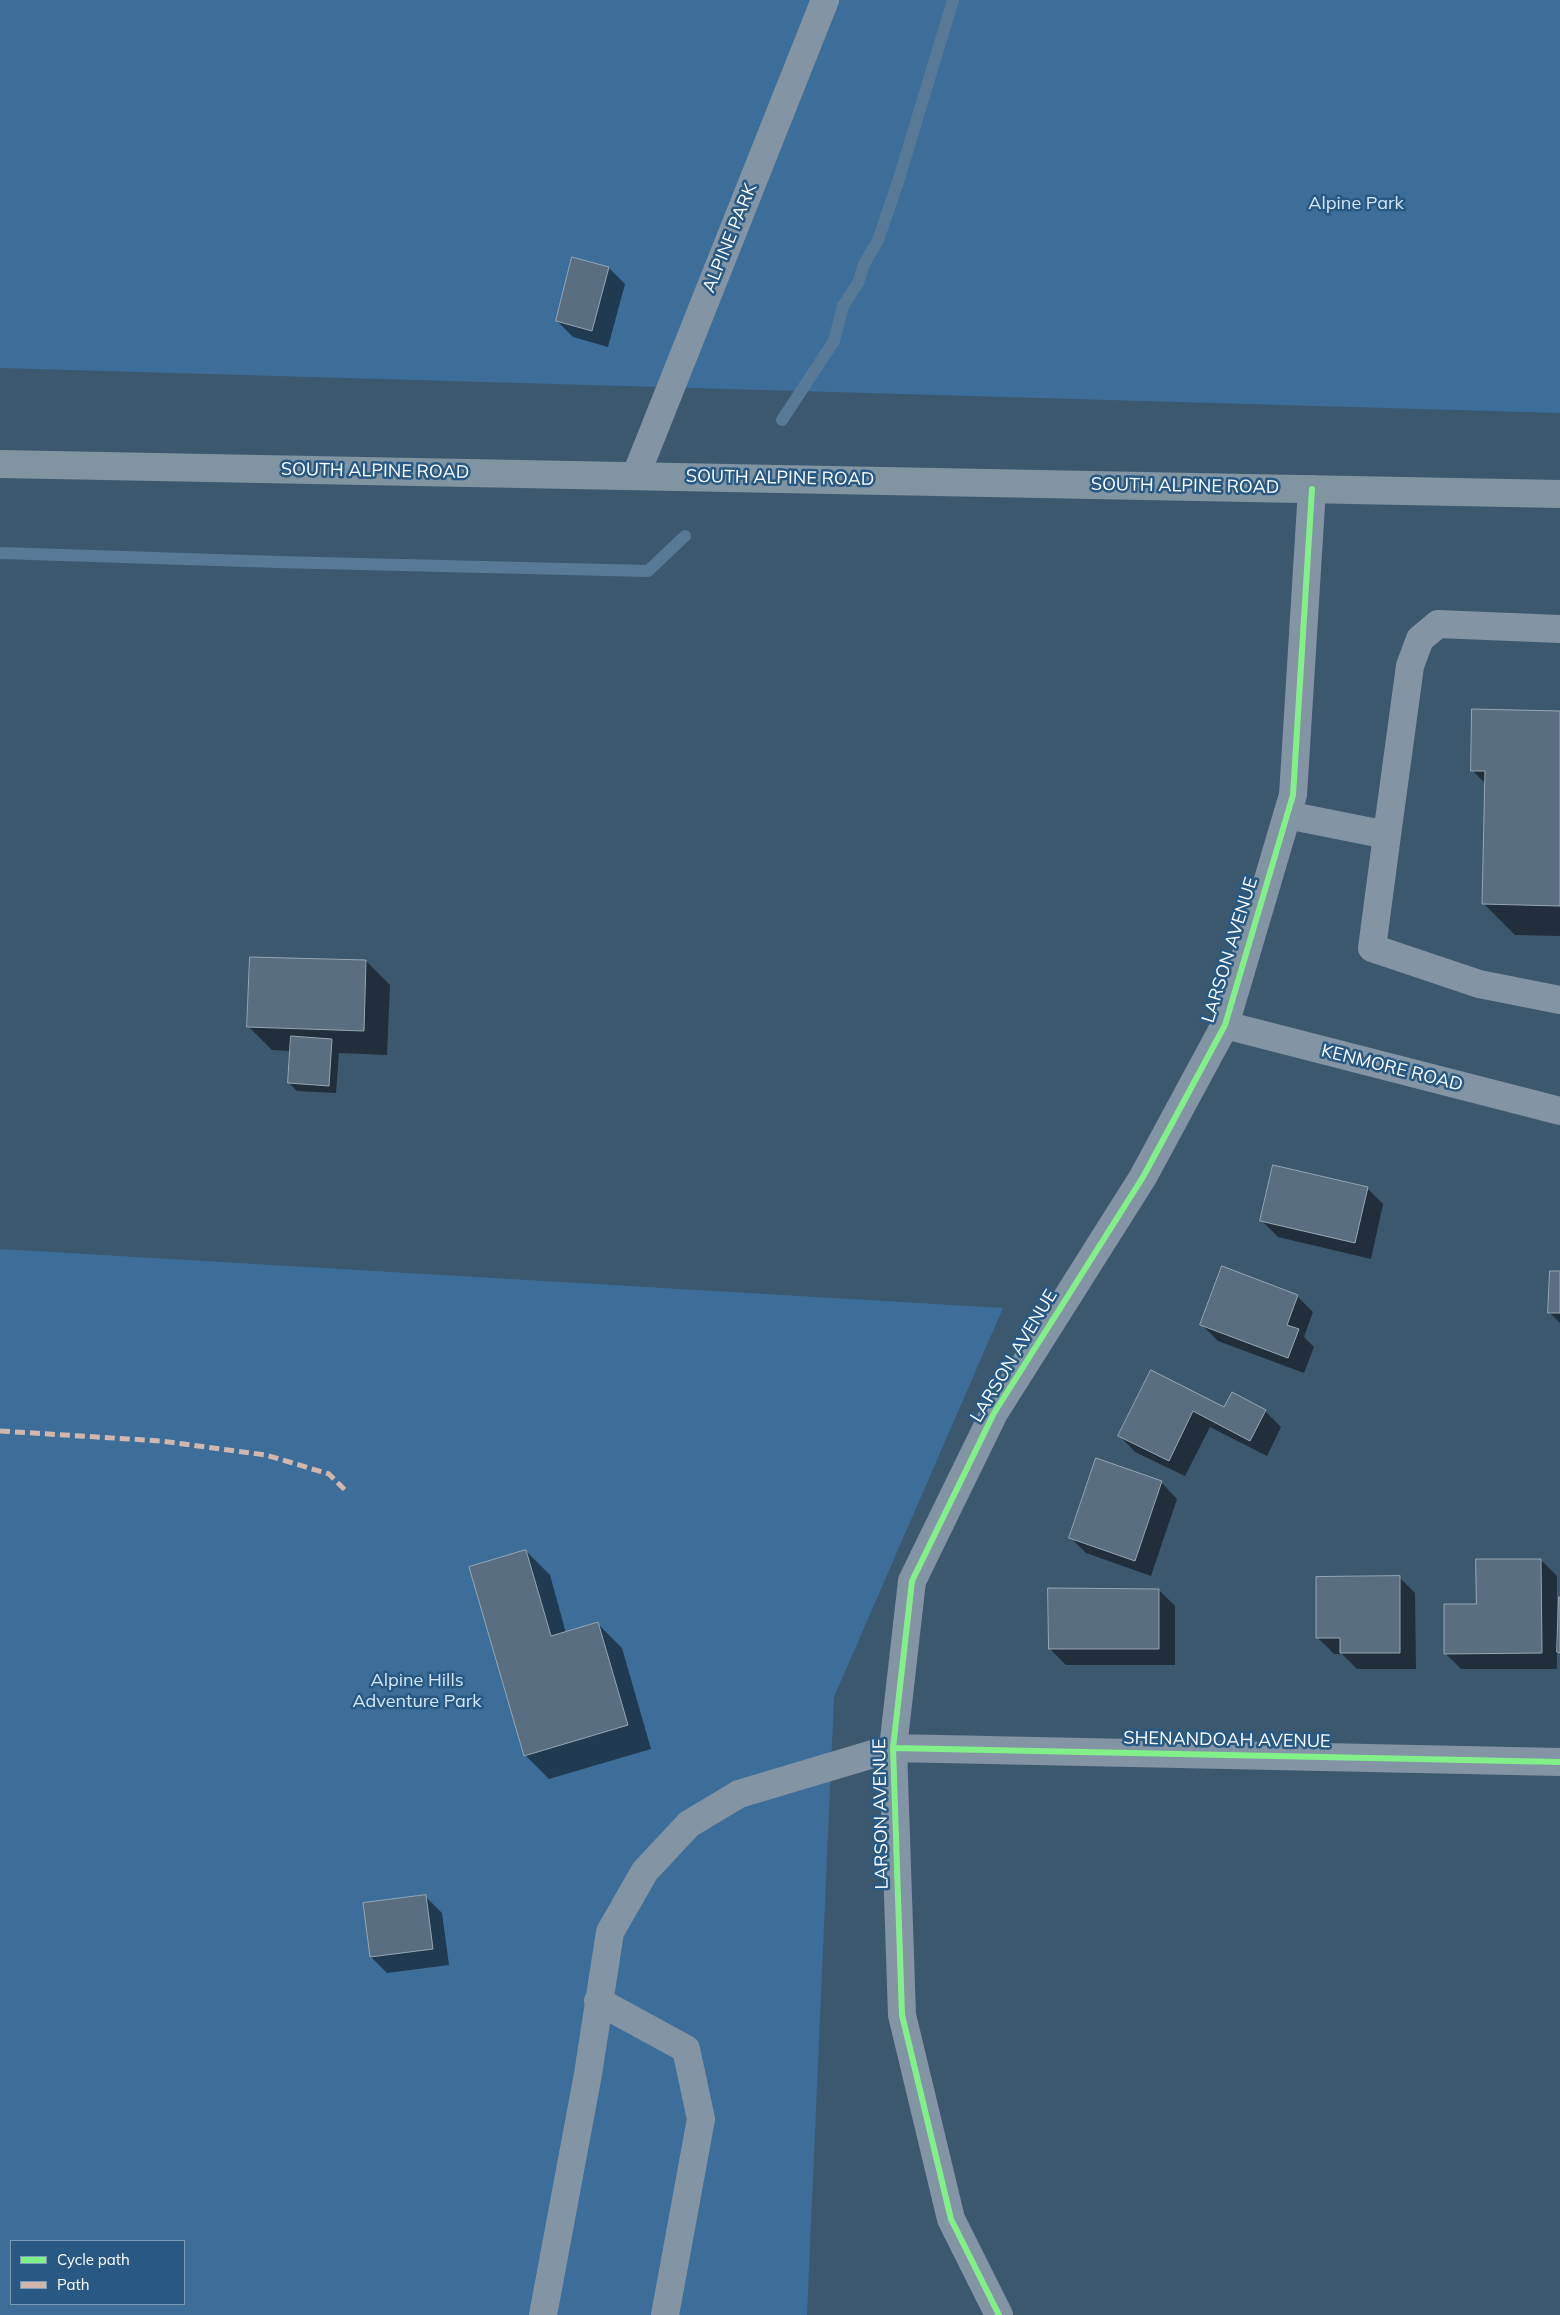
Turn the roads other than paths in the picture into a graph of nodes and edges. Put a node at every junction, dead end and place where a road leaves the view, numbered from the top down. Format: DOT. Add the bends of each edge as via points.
graph roads {
  1 [pos="825,0"];
  2 [pos="0,464"];
  3 [pos="636,475"];
  4 [pos="1312,489"];
  5 [pos="1560,494"];
  6 [pos="1560,629"];
  7 [pos="1287,815"];
  8 [pos="1387,835"];
  9 [pos="1560,1000"];
  10 [pos="1225,1026"];
  11 [pos="1560,1111"];
  12 [pos="892,1748"];
  13 [pos="1560,1762"];
  14 [pos="598,2001"];
  15 [pos="544,2315"];
  16 [pos="665,2315"];
  17 [pos="999,2315"];
  1 -- 3 [label="street, ALPINE PARK"];
  2 -- 3 [label="main road, SOUTH ALPINE ROAD"];
  3 -- 4 [label="main road, SOUTH ALPINE ROAD"];
  4 -- 5 [label="main road, SOUTH ALPINE ROAD"];
  4 -- 7 [label="street, LARSON AVENUE" via="1293,795"];
  6 -- 8 [label="street" via="1438,624 1420,639 1410,666"];
  7 -- 8 [label="street"];
  7 -- 10 [label="street, LARSON AVENUE"];
  8 -- 9 [label="street" via="1372,948 1479,984"];
  10 -- 11 [label="street, KENMORE ROAD"];
  10 -- 12 [label="street, LARSON AVENUE" via="1143,1177 994,1413 912,1581"];
  12 -- 13 [label="street, SHENANDOAH AVENUE"];
  12 -- 14 [label="street, SHENANDOAH AVENUE" via="739,1794 689,1824 645,1871 610,1932"];
  12 -- 17 [label="street, LARSON AVENUE" via="902,2015 951,2219"];
  14 -- 15 [label="street, SHENANDOAH AVENUE" via="588,2074"];
  14 -- 16 [label="street" via="686,2049 701,2119"];
}
